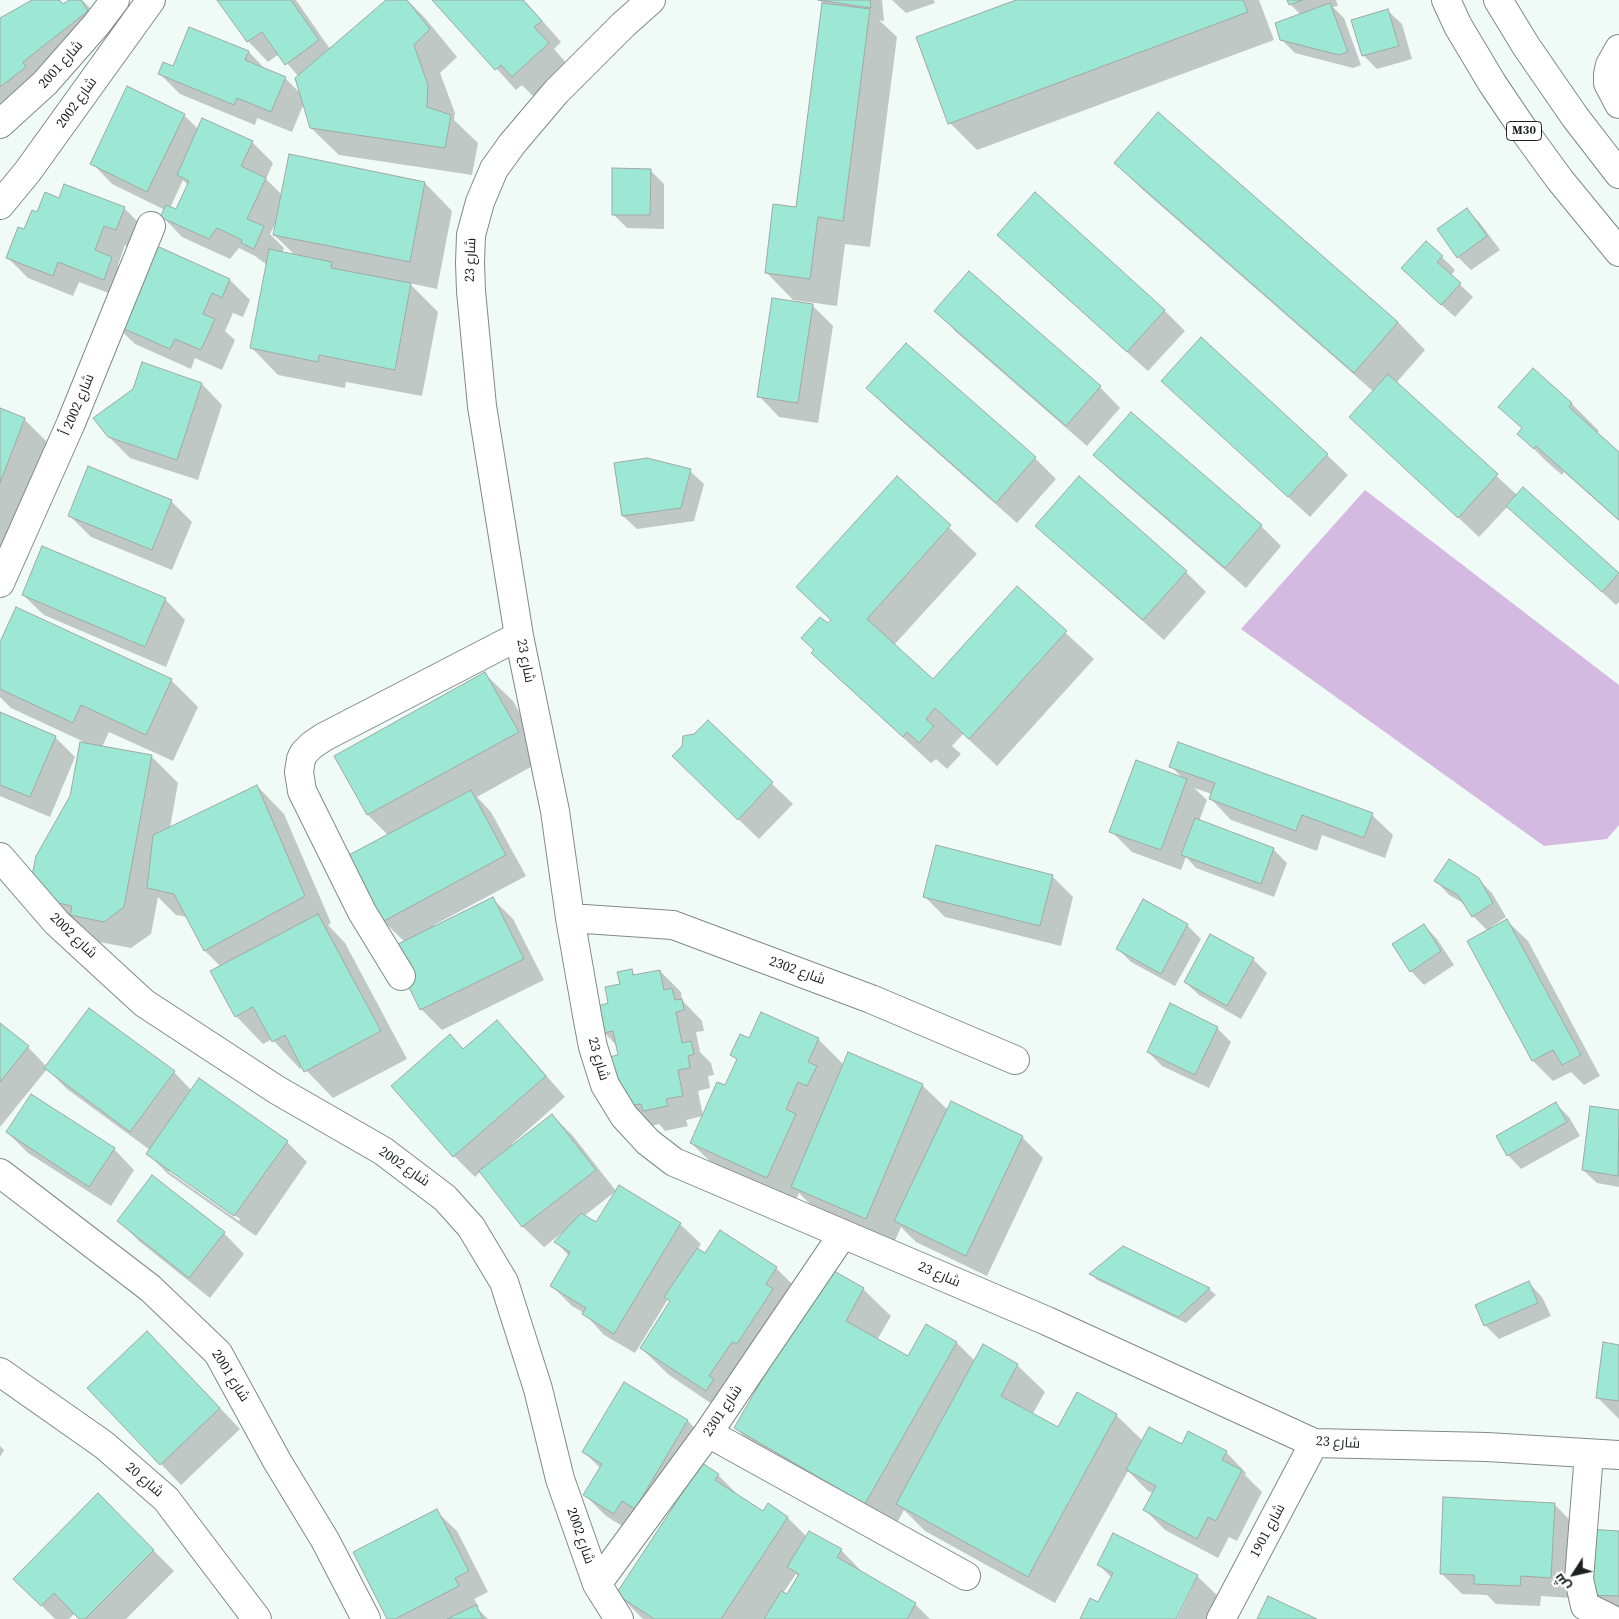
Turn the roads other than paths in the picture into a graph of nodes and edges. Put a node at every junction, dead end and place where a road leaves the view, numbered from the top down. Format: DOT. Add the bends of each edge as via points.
graph roads {
  1 [pos="115,0"];
  2 [pos="151,0"];
  3 [pos="651,0"];
  4 [pos="1446,0"];
  5 [pos="1498,0"];
  6 [pos="1619,49"];
  7 [pos="1619,104"];
  8 [pos="0,124"];
  9 [pos="1619,174"];
  10 [pos="0,205"];
  11 [pos="151,226"];
  12 [pos="1619,252"];
  13 [pos="0,583"];
  14 [pos="520,636"];
  15 [pos="0,857"];
  16 [pos="570,918"];
  17 [pos="401,976"];
  18 [pos="1015,1060"];
  19 [pos="0,1174"];
  20 [pos="843,1234"];
  21 [pos="0,1372"];
  22 [pos="708,1433"];
  23 [pos="1314,1443"];
  24 [pos="1589,1454"];
  25 [pos="1619,1455"];
  26 [pos="966,1576"];
  27 [pos="596,1584"];
  28 [pos="257,1619"];
  29 [pos="366,1619"];
  30 [pos="619,1619"];
  31 [pos="1221,1619"];
  32 [pos="1611,1619"];
  1 -- 8 [label="main road, شارع 2001" via="46,83"];
  2 -- 10 [label="main road, شارع 2002"];
  3 -- 14 [label="main road, شارع 23" via="556,92 512,144 494,169 471,235 470,291 482,406"];
  4 -- 12 [label="main road, M30" via="1458,26 1524,132"];
  5 -- 9 [label="main road" via="1575,117"];
  6 -- 7 [label="main road" via="1608,74 1608,83"];
  11 -- 13 [label="main road, شارع 2002 أ" via="71,423"];
  14 -- 16 [label="main road, شارع 23" via="555,812"];
  14 -- 17 [label="main road" via="324,737 312,745 301,759 302,791 362,912"];
  15 -- 27 [label="main road, شارع 2002" via="58,922 144,1003 277,1090 383,1151 445,1198 471,1227 504,1282 538,1389 560,1479"];
  16 -- 18 [label="main road, شارع 2302" via="673,925 871,998"];
  16 -- 20 [label="main road, شارع 23" via="593,1047 605,1085 624,1116 648,1142 674,1162"];
  19 -- 29 [label="main road, شارع 2001" via="150,1288 218,1353 325,1540"];
  20 -- 22 [label="main road, شارع 2301"];
  20 -- 23 [label="main road, شارع 23" via="1047,1321"];
  21 -- 28 [label="main road, شارع 20" via="104,1445 166,1499"];
  22 -- 26 [label="main road"];
  22 -- 27 [label="main road, شارع 2301"];
  23 -- 24 [label="main road, شارع 23"];
  23 -- 31 [label="main road, شارع 1901"];
  24 -- 25 [label="main road, شارع 23"];
  24 -- 32 [label="main road" via="1579,1579 1585,1606"];
  27 -- 30 [label="main road, شارع 2002"];
}
